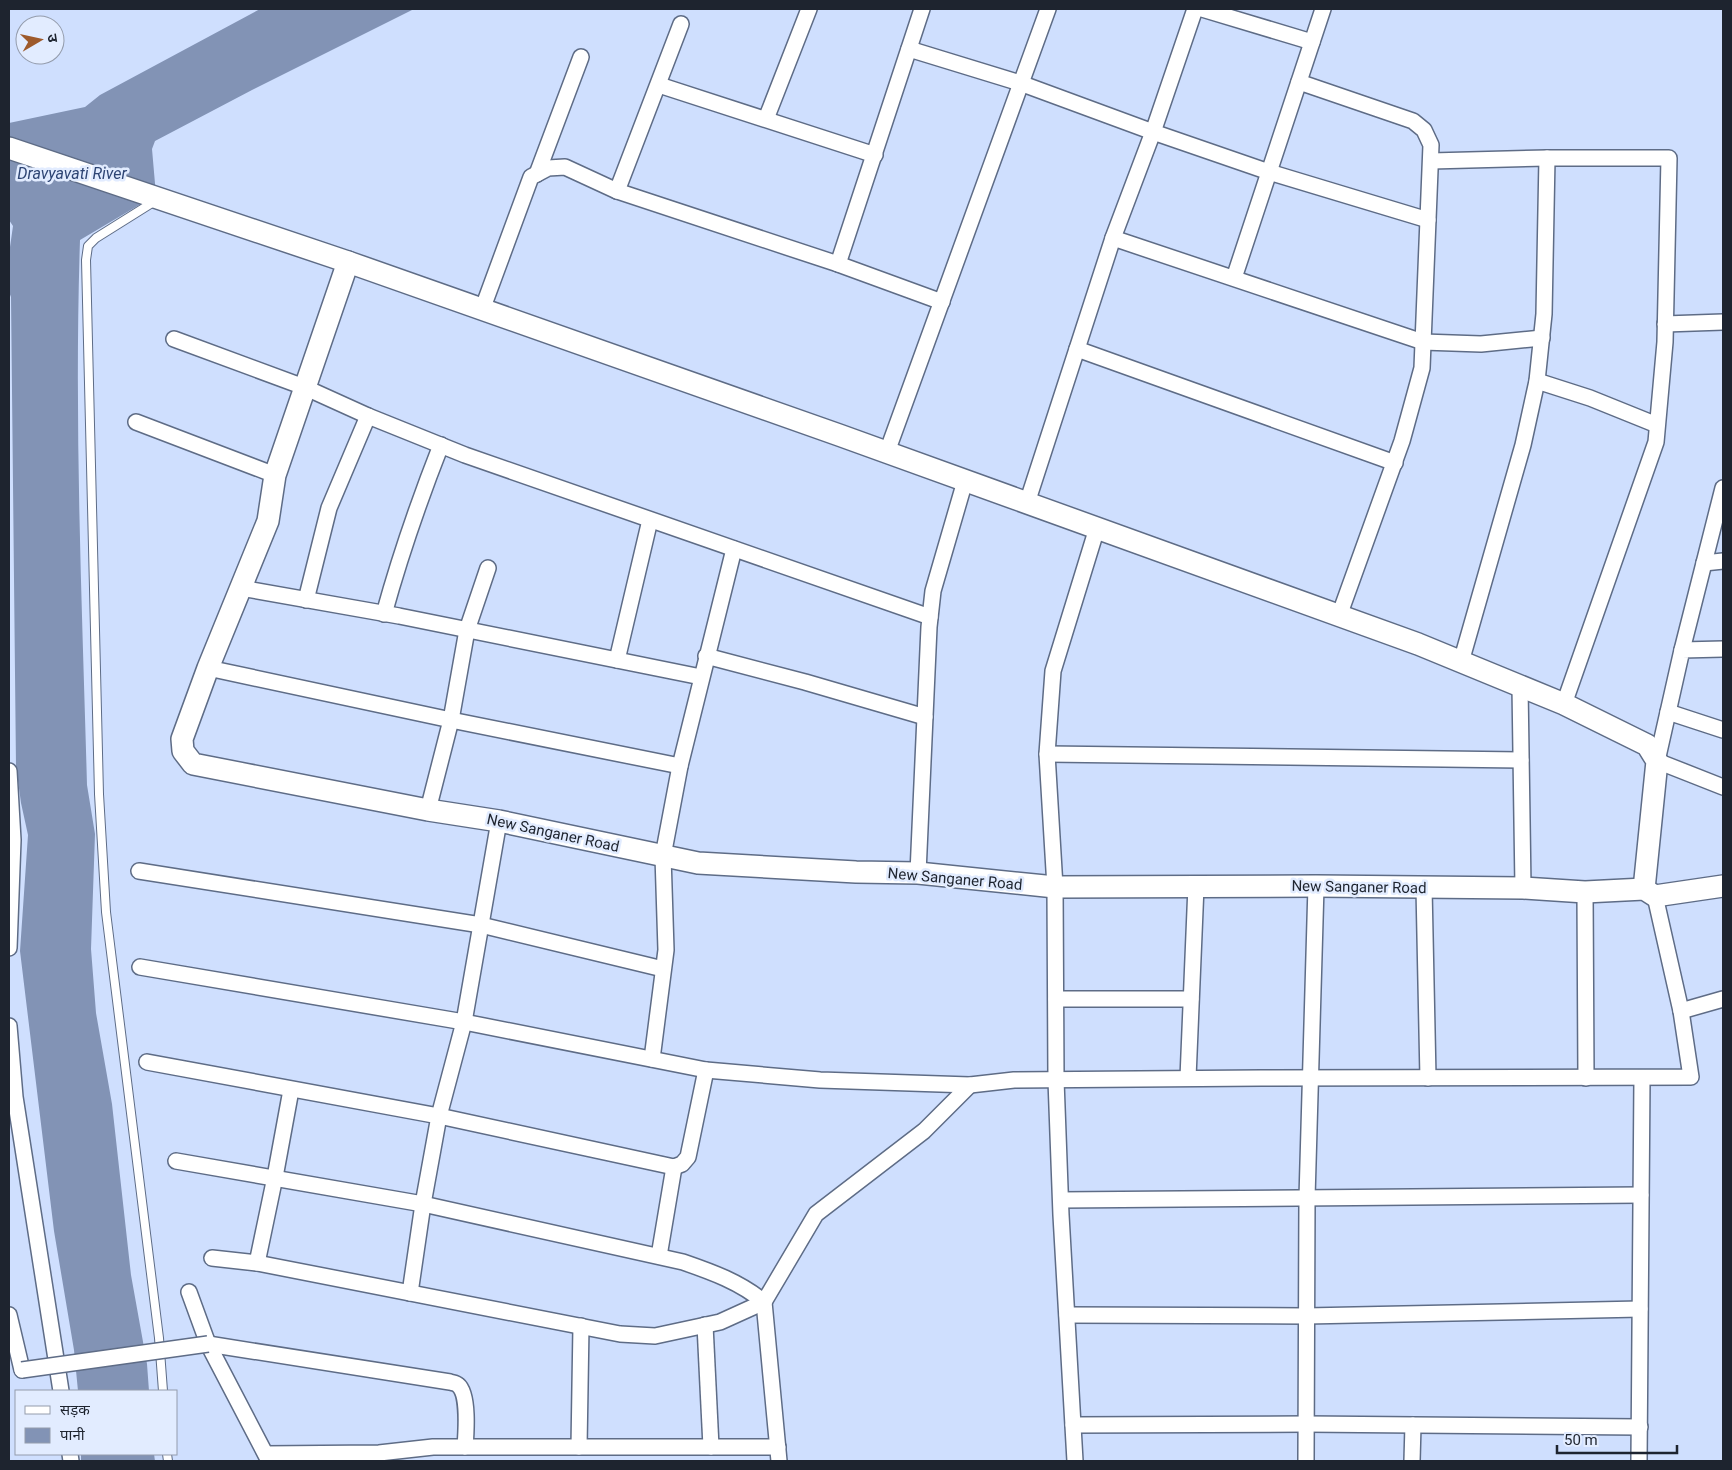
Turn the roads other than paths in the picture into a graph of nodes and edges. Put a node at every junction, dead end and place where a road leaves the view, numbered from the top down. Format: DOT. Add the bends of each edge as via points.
graph roads {
  1 [pos="809,9"];
  2 [pos="922,9"];
  3 [pos="1048,9"];
  4 [pos="1195,9"];
  5 [pos="1202,9"];
  6 [pos="1323,9"];
  7 [pos="681,24"];
  8 [pos="1312,42"];
  9 [pos="910,49"];
  10 [pos="582,57"];
  11 [pos="1299,82"];
  12 [pos="1020,83"];
  13 [pos="658,85"];
  14 [pos="766,119"];
  15 [pos="1154,132"];
  16 [pos="9,148"];
  17 [pos="875,155"];
  18 [pos="1547,158"];
  19 [pos="1431,162"];
  20 [pos="1269,172"];
  21 [pos="537,174"];
  22 [pos="617,190"];
  23 [pos="158,199"];
  24 [pos="1428,220"];
  25 [pos="1112,238"];
  26 [pos="348,262"];
  27 [pos="838,264"];
  28 [pos="1234,278"];
  29 [pos="942,302"];
  30 [pos="482,310"];
  31 [pos="1723,322"];
  32 [pos="1666,324"];
  33 [pos="1542,338"];
  34 [pos="174,339"];
  35 [pos="1423,342"];
  36 [pos="1077,349"];
  37 [pos="1537,381"];
  38 [pos="304,387"];
  39 [pos="368,416"];
  40 [pos="136,422"];
  41 [pos="1657,425"];
  42 [pos="441,445"];
  43 [pos="887,452"];
  44 [pos="1395,463"];
  45 [pos="275,475"];
  46 [pos="965,480"];
  47 [pos="1723,488"];
  48 [pos="1027,503"];
  49 [pos="650,520"];
  50 [pos="1097,528"];
  51 [pos="734,549"];
  52 [pos="1723,561"];
  53 [pos="1704,562"];
  54 [pos="488,568"];
  55 [pos="241,588"];
  56 [pos="306,600"];
  57 [pos="384,614"];
  58 [pos="1339,616"];
  59 [pos="930,617"];
  60 [pos="467,630"];
  61 [pos="1723,649"];
  62 [pos="1682,650"];
  63 [pos="706,656"];
  64 [pos="617,660"];
  65 [pos="1460,662"];
  66 [pos="208,668"];
  67 [pos="701,677"];
  68 [pos="1520,686"];
  69 [pos="1564,704"];
  70 [pos="1668,712"];
  71 [pos="925,717"];
  72 [pos="451,720"];
  73 [pos="1723,730"];
  74 [pos="1047,754"];
  75 [pos="1522,760"];
  76 [pos="1657,760"];
  77 [pos="680,766"];
  78 [pos="9,771"];
  79 [pos="1723,787"];
  80 [pos="428,810"];
  81 [pos="499,821"];
  82 [pos="663,856"];
  83 [pos="139,870"];
  84 [pos="918,873"];
  85 [pos="1196,886"];
  86 [pos="1316,886"];
  87 [pos="1723,886"];
  88 [pos="1055,887"];
  89 [pos="1424,888"];
  90 [pos="1523,888"];
  91 [pos="1584,892"];
  92 [pos="1650,893"];
  93 [pos="480,925"];
  94 [pos="9,948"];
  95 [pos="140,967"];
  96 [pos="663,969"];
  97 [pos="1056,999"];
  98 [pos="1191,999"];
  99 [pos="1723,999"];
  100 [pos="1681,1011"];
  101 [pos="464,1022"];
  102 [pos="9,1026"];
  103 [pos="652,1059"];
  104 [pos="147,1062"];
  105 [pos="706,1070"];
  106 [pos="1188,1078"];
  107 [pos="1311,1078"];
  108 [pos="1428,1078"];
  109 [pos="1586,1078"];
  110 [pos="1642,1078"];
  111 [pos="1056,1080"];
  112 [pos="970,1085"];
  113 [pos="292,1090"];
  114 [pos="439,1116"];
  115 [pos="176,1161"];
  116 [pos="674,1167"];
  117 [pos="275,1177"];
  118 [pos="1641,1196"];
  119 [pos="1307,1198"];
  120 [pos="1060,1200"];
  121 [pos="423,1204"];
  122 [pos="659,1256"];
  123 [pos="212,1258"];
  124 [pos="257,1263"];
  125 [pos="188,1292"];
  126 [pos="410,1293"];
  127 [pos="764,1302"];
  128 [pos="1640,1309"];
  129 [pos="9,1315"];
  130 [pos="1067,1315"];
  131 [pos="1306,1316"];
  132 [pos="705,1325"];
  133 [pos="581,1326"];
  134 [pos="208,1344"];
  135 [pos="61,1390"];
  136 [pos="163,1390"];
  137 [pos="1306,1424"];
  138 [pos="1073,1425"];
  139 [pos="1413,1425"];
  140 [pos="1640,1427"];
  141 [pos="465,1447"];
  142 [pos="579,1447"];
  143 [pos="711,1447"];
  144 [pos="779,1454"];
  145 [pos="268,1458"];
  146 [pos="1075,1461"];
  147 [pos="1306,1461"];
  148 [pos="1412,1461"];
  149 [pos="1639,1461"];
  1 -- 14 [label="street"];
  2 -- 9 [label="street"];
  3 -- 12 [label="street"];
  4 -- 15 [label="street"];
  5 -- 8 [label="street"];
  6 -- 8 [label="street"];
  7 -- 13 [label="street"];
  8 -- 11 [label="street"];
  9 -- 12 [label="street"];
  9 -- 17 [label="street"];
  10 -- 21 [label="street"];
  11 -- 19 [label="street" via="1413,122 1424,130 1430,145"];
  11 -- 20 [label="street"];
  12 -- 15 [label="street"];
  12 -- 29 [label="street"];
  13 -- 14 [label="street"];
  13 -- 22 [label="street"];
  14 -- 17 [label="street"];
  15 -- 20 [label="street"];
  15 -- 25 [label="street"];
  16 -- 23 [label="street"];
  17 -- 27 [label="street"];
  18 -- 19 [label="street"];
  18 -- 32 [label="street" via="1669,158"];
  18 -- 33 [label="street"];
  19 -- 24 [label="street"];
  20 -- 24 [label="street"];
  20 -- 28 [label="street"];
  21 -- 22 [label="street" via="548,168 565,167"];
  21 -- 30 [label="street" via="531,177"];
  22 -- 27 [label="street"];
  23 -- 26 [label="street"];
  23 -- 136 [label="lane" via="96,238 88,246 86,260 99,794 106,912"];
  24 -- 35 [label="street"];
  25 -- 28 [label="street"];
  25 -- 36 [label="street"];
  26 -- 30 [label="street"];
  26 -- 38 [label="street"];
  27 -- 29 [label="street"];
  28 -- 35 [label="street"];
  29 -- 43 [label="street"];
  30 -- 43 [label="street"];
  31 -- 32 [label="street"];
  32 -- 41 [label="street"];
  33 -- 35 [label="street" via="1481,344"];
  33 -- 37 [label="street"];
  34 -- 38 [label="street"];
  35 -- 44 [label="street" via="1422,368"];
  36 -- 44 [label="street"];
  36 -- 48 [label="street"];
  37 -- 41 [label="street"];
  37 -- 65 [label="street" via="1523,445"];
  38 -- 39 [label="street"];
  38 -- 45 [label="street"];
  39 -- 42 [label="street"];
  39 -- 56 [label="street" via="329,508"];
  40 -- 45 [label="street"];
  41 -- 69 [label="street" via="1656,442"];
  42 -- 49 [label="street"];
  42 -- 57 [label="street" via="417,507"];
  43 -- 46 [label="street"];
  44 -- 58 [label="street"];
  45 -- 55 [label="street" via="268,521"];
  46 -- 48 [label="street"];
  46 -- 59 [label="street" via="932,591"];
  47 -- 53 [label="street"];
  48 -- 50 [label="street"];
  49 -- 51 [label="street"];
  49 -- 64 [label="street"];
  50 -- 58 [label="street"];
  50 -- 74 [label="street" via="1052,671"];
  51 -- 59 [label="street"];
  51 -- 63 [label="street"];
  52 -- 53 [label="street"];
  53 -- 62 [label="street"];
  54 -- 60 [label="street"];
  55 -- 56 [label="street"];
  55 -- 66 [label="street"];
  56 -- 57 [label="street"];
  57 -- 60 [label="street"];
  58 -- 65 [label="street"];
  59 -- 71 [label="street"];
  60 -- 64 [label="street"];
  60 -- 72 [label="street"];
  61 -- 62 [label="street"];
  62 -- 70 [label="street"];
  63 -- 67 [label="street"];
  63 -- 71 [label="street"];
  64 -- 67 [label="street"];
  65 -- 68 [label="street"];
  66 -- 72 [label="street"];
  66 -- 80 [label="street, New Sanganer Road" via="182,739 183,751 193,764"];
  67 -- 77 [label="street"];
  68 -- 69 [label="street"];
  68 -- 75 [label="street"];
  69 -- 76 [label="street" via="1646,746"];
  70 -- 73 [label="street"];
  70 -- 76 [label="street"];
  71 -- 84 [label="street"];
  72 -- 77 [label="street"];
  72 -- 80 [label="street"];
  74 -- 75 [label="street"];
  74 -- 88 [label="street"];
  75 -- 90 [label="street"];
  76 -- 79 [label="street"];
  76 -- 92 [label="street"];
  77 -- 82 [label="street"];
  78 -- 94 [label="street" via="13,840"];
  80 -- 81 [label="street, New Sanganer Road"];
  81 -- 82 [label="street, New Sanganer Road"];
  81 -- 93 [label="street"];
  82 -- 84 [label="street, New Sanganer Road" via="698,864"];
  82 -- 96 [label="street" via="666,950"];
  83 -- 93 [label="street"];
  84 -- 88 [label="street, New Sanganer Road"];
  85 -- 86 [label="street, New Sanganer Road"];
  85 -- 88 [label="street, New Sanganer Road"];
  85 -- 98 [label="street"];
  86 -- 89 [label="street, New Sanganer Road"];
  86 -- 107 [label="street"];
  87 -- 92 [label="street, New Sanganer Road"];
  88 -- 97 [label="street"];
  89 -- 90 [label="street, New Sanganer Road"];
  89 -- 108 [label="street"];
  90 -- 91 [label="street, New Sanganer Road"];
  91 -- 92 [label="street, New Sanganer Road"];
  91 -- 109 [label="street"];
  92 -- 100 [label="street"];
  93 -- 96 [label="street"];
  93 -- 101 [label="street"];
  95 -- 101 [label="street"];
  96 -- 103 [label="street"];
  97 -- 98 [label="street"];
  97 -- 111 [label="street"];
  98 -- 106 [label="street"];
  99 -- 100 [label="street"];
  100 -- 110 [label="street" via="1691,1078"];
  101 -- 103 [label="street"];
  101 -- 114 [label="street"];
  102 -- 135 [label="street" via="15,1097"];
  103 -- 105 [label="street"];
  104 -- 113 [label="street"];
  105 -- 112 [label="street" via="820,1080"];
  105 -- 116 [label="street" via="688,1157"];
  106 -- 107 [label="street"];
  106 -- 111 [label="street"];
  107 -- 108 [label="street"];
  107 -- 119 [label="street"];
  108 -- 109 [label="street"];
  109 -- 110 [label="street"];
  110 -- 118 [label="street"];
  111 -- 112 [label="street"];
  111 -- 120 [label="street"];
  112 -- 127 [label="street" via="924,1131 816,1214"];
  113 -- 114 [label="street"];
  113 -- 117 [label="street"];
  114 -- 116 [label="street"];
  114 -- 121 [label="street"];
  115 -- 117 [label="street"];
  116 -- 122 [label="street"];
  117 -- 121 [label="street"];
  117 -- 124 [label="street"];
  118 -- 119 [label="street"];
  118 -- 128 [label="street"];
  119 -- 120 [label="street"];
  119 -- 131 [label="street"];
  120 -- 130 [label="street"];
  121 -- 122 [label="street"];
  121 -- 126 [label="street"];
  122 -- 127 [label="street" via="723,1277 750,1290"];
  123 -- 124 [label="street"];
  124 -- 126 [label="street"];
  125 -- 134 [label="street"];
  126 -- 133 [label="street"];
  127 -- 132 [label="street" via="720,1322"];
  127 -- 144 [label="street"];
  128 -- 131 [label="street"];
  128 -- 140 [label="street"];
  129 -- 134 [label="street, bridge" via="22,1370"];
  130 -- 131 [label="street"];
  130 -- 138 [label="street"];
  131 -- 137 [label="street"];
  132 -- 133 [label="street" via="655,1336 620,1334"];
  132 -- 143 [label="street"];
  133 -- 142 [label="street"];
  134 -- 141 [label="street" via="458,1385 463,1392 466,1418"];
  134 -- 145 [label="street"];
  137 -- 138 [label="street"];
  137 -- 139 [label="street"];
  137 -- 147 [label="street"];
  138 -- 146 [label="street"];
  139 -- 140 [label="street"];
  139 -- 148 [label="street"];
  140 -- 149 [label="street"];
  141 -- 142 [label="street"];
  141 -- 145 [label="street"];
  142 -- 143 [label="street"];
  143 -- 144 [label="street"];
}
